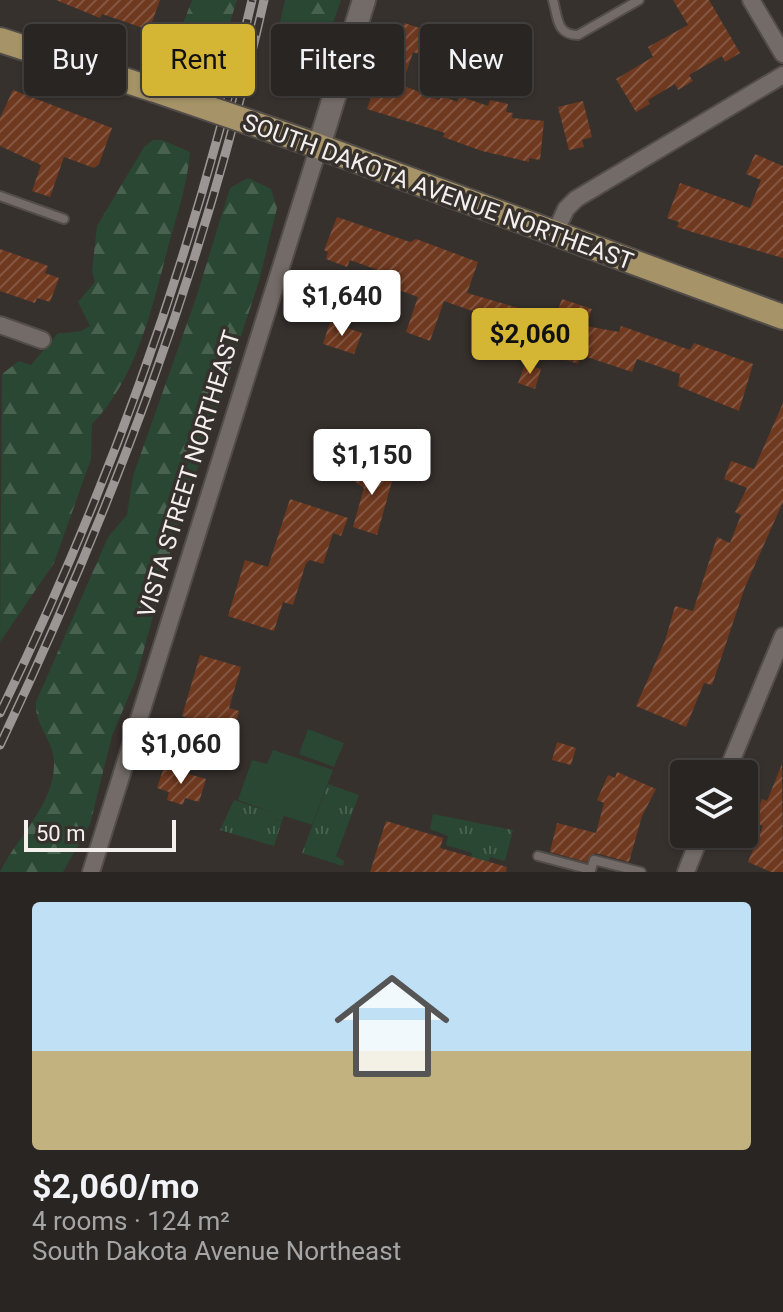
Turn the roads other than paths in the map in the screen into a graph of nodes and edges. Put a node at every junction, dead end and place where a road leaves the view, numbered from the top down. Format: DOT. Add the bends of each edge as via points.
graph roads {
  1 [pos="364,0"];
  2 [pos="553,0"];
  3 [pos="639,0"];
  4 [pos="751,0"];
  5 [pos="0,40"];
  6 [pos="783,54"];
  7 [pos="783,75"];
  8 [pos="313,144"];
  9 [pos="0,196"];
  10 [pos="64,219"];
  11 [pos="554,235"];
  12 [pos="783,317"];
  13 [pos="0,325"];
  14 [pos="42,340"];
  15 [pos="783,636"];
  16 [pos="732,760"];
  17 [pos="695,848"];
  18 [pos="538,856"];
  19 [pos="91,872"];
  20 [pos="641,872"];
  21 [pos="686,872"];
  1 -- 8 [label="street, VISTA STREET NORTHEAST"];
  2 -- 3 [label="lane" via="560,29 578,35"];
  4 -- 6 [label="street"];
  5 -- 8 [label="main road, SOUTH DAKOTA AVENUE NORTHEAST, bridge"];
  7 -- 11 [label="street" via="576,199"];
  8 -- 11 [label="main road, SOUTH DAKOTA AVENUE NORTHEAST"];
  8 -- 19 [label="street, VISTA STREET NORTHEAST"];
  9 -- 10 [label="lane"];
  11 -- 12 [label="main road, SOUTH DAKOTA AVENUE NORTHEAST"];
  13 -- 14 [label="street"];
  15 -- 16 [label="street"];
  17 -- 21 [label="street"];
  18 -- 20 [label="lane" via="591,870 594,860"];
}
